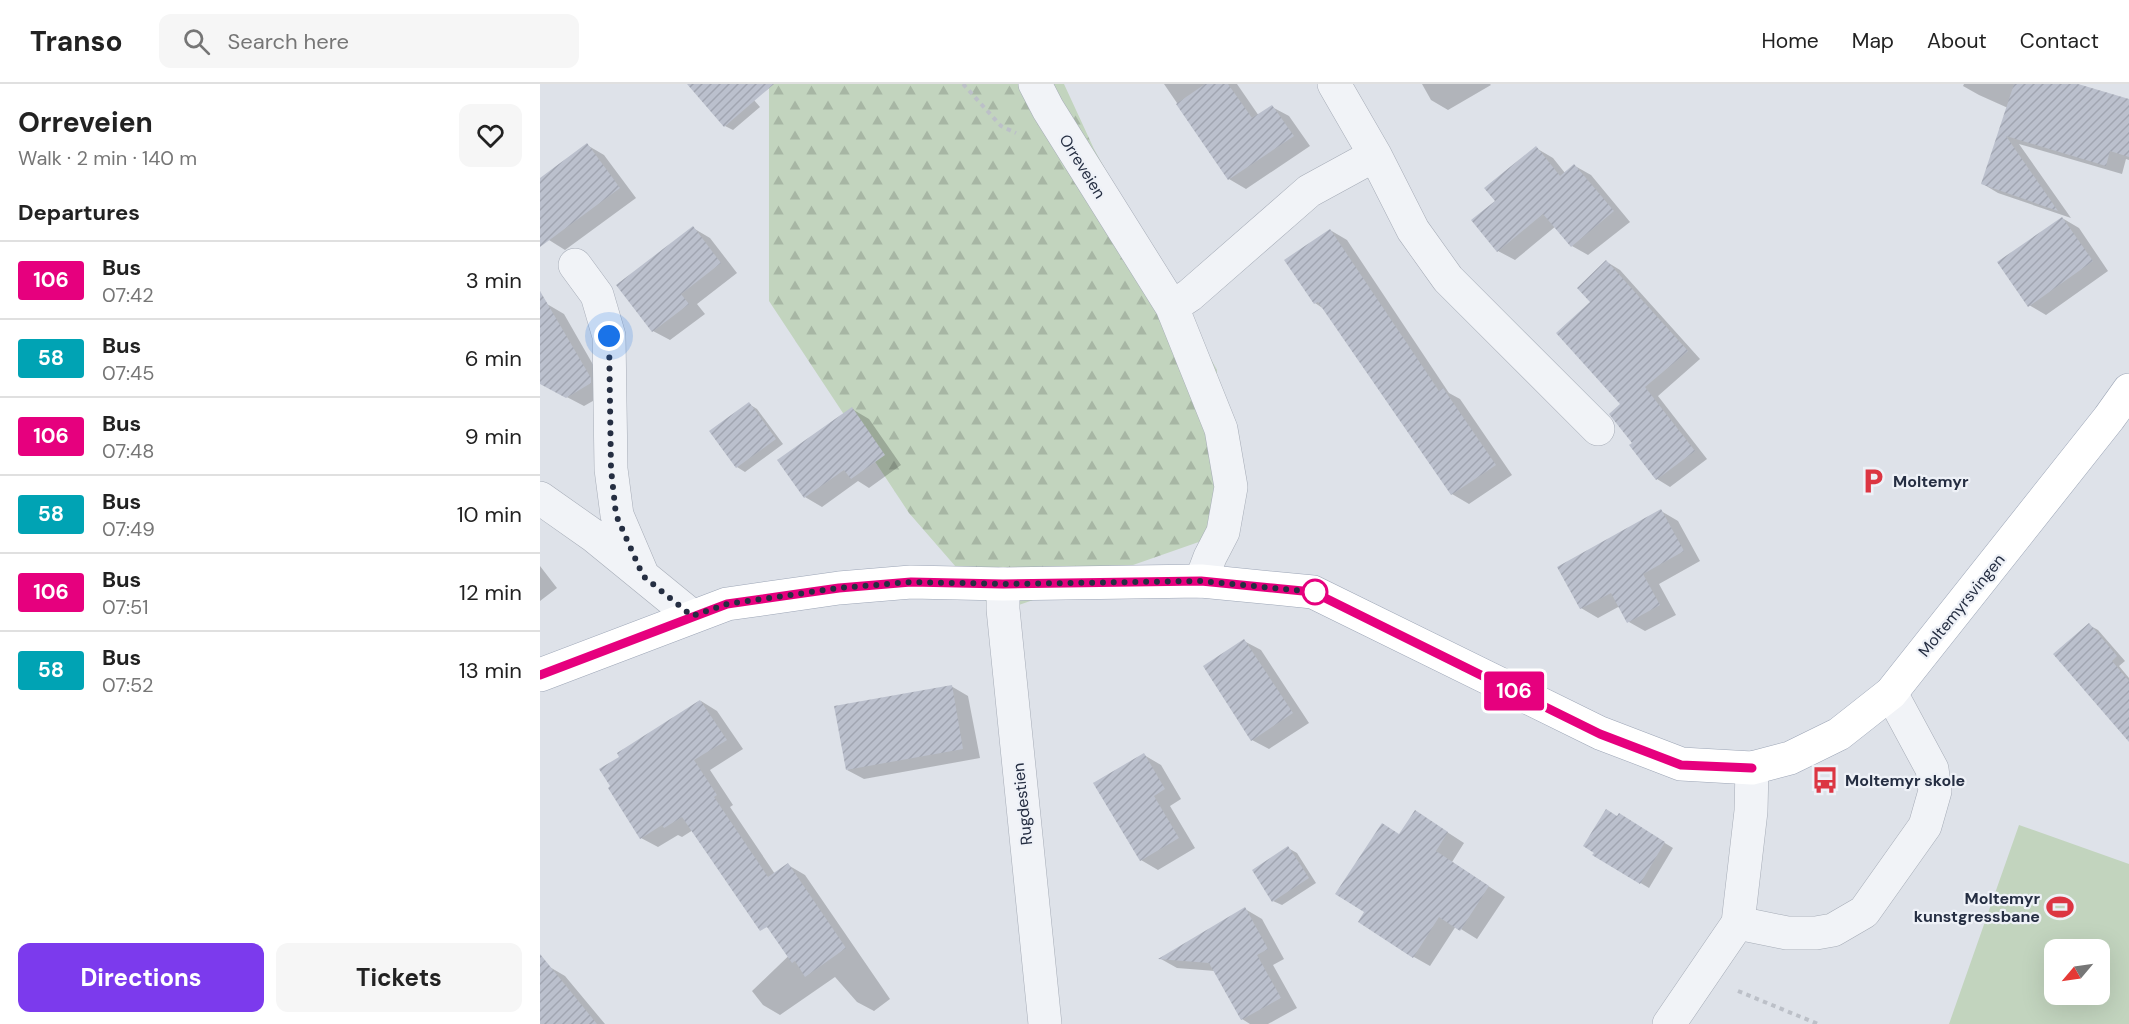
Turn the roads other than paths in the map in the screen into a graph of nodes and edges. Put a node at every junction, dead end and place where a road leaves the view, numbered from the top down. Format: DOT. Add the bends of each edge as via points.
graph roads {
  1 [pos="1035,84"];
  2 [pos="1334,84"];
  3 [pos="1375,156"];
  4 [pos="574,265"];
  5 [pos="1172,307"];
  6 [pos="2129,390"];
  7 [pos="1598,429"];
  8 [pos="540,498"];
  9 [pos="643,576"];
  10 [pos="1201,581"];
  11 [pos="1003,584"];
  12 [pos="692,616"];
  13 [pos="540,675"];
  14 [pos="1891,693"];
  15 [pos="1752,768"];
  16 [pos="1738,923"];
  17 [pos="1045,1024"];
  18 [pos="1669,1024"];
  1 -- 5 [label="street, Orreveien"];
  2 -- 3 [label="street"];
  3 -- 5 [label="street" via="1309,191"];
  3 -- 7 [label="street" via="1413,230 1448,279"];
  4 -- 9 [label="street" via="597,295 609,336 611,469 616,515"];
  5 -- 10 [label="street, Orreveien" via="1221,429 1231,486 1223,532"];
  6 -- 14 [label="main road, Moltemyrsvingen"];
  8 -- 9 [label="street"];
  9 -- 12 [label="street"];
  10 -- 11 [label="main road, Moltemyrsvingen"];
  10 -- 15 [label="main road, Moltemyrsvingen" via="1313,592 1600,734 1681,765"];
  11 -- 12 [label="main road, Moltemyrsvingen" via="911,582 839,588 727,604"];
  11 -- 17 [label="street, Rugdestien"];
  12 -- 13 [label="main road, Moltemyrsvingen"];
  14 -- 15 [label="main road, Moltemyrsvingen" via="1839,734 1790,758"];
  14 -- 16 [label="street" via="1932,769 1935,791 1925,826 1864,912 1833,930 1788,933"];
  15 -- 16 [label="street"];
  16 -- 18 [label="street"];
}
